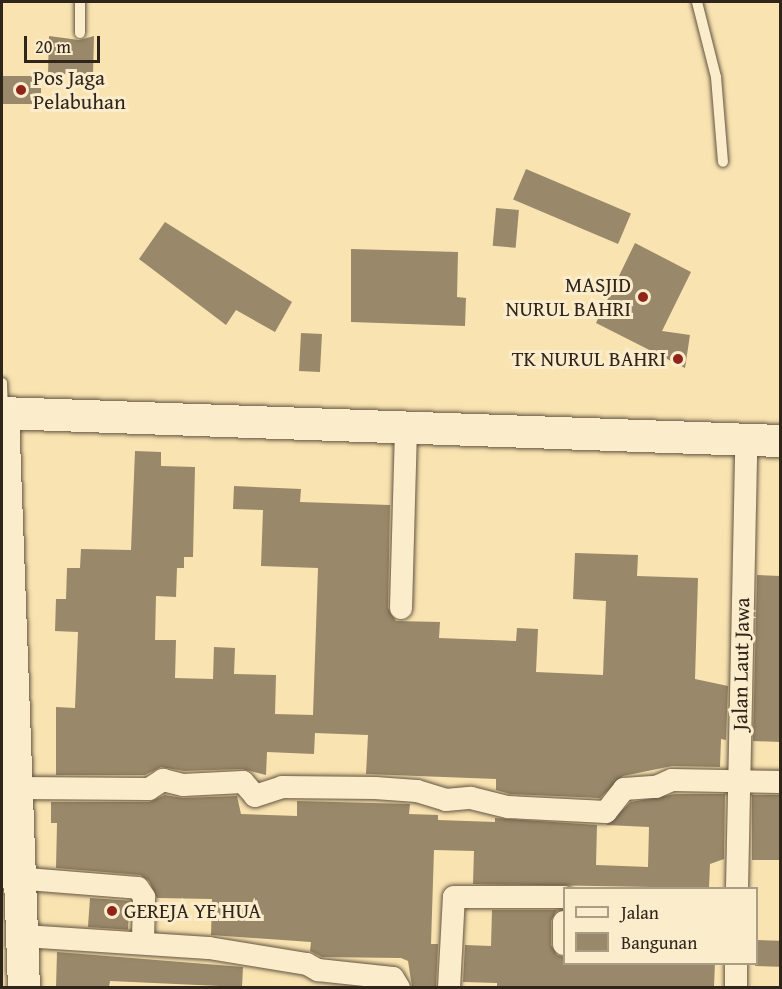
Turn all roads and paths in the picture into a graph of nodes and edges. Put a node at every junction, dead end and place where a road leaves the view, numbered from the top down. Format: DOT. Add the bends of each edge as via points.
graph roads {
  1 [pos="80,2"];
  2 [pos="697,2"];
  3 [pos="80,33"];
  4 [pos="723,162"];
  5 [pos="2,383"];
  6 [pos="2,413"];
  7 [pos="406,427"];
  8 [pos="746,440"];
  9 [pos="780,441"];
  10 [pos="401,608"];
  11 [pos="739,781"];
  12 [pos="780,782"];
  13 [pos="19,788"];
  14 [pos="12,877"];
  15 [pos="737,887"];
  16 [pos="563,897"];
  17 [pos="24,936"];
  18 [pos="142,941"];
  19 [pos="736,965"];
  20 [pos="24,987"];
  21 [pos="399,987"];
  22 [pos="449,987"];
  23 [pos="736,987"];
  1 -- 3 [label="lane"];
  2 -- 4 [label="lane" via="716,77"];
  5 -- 6 [label="lane"];
  6 -- 7 [label="main road"];
  6 -- 13 [label="main road"];
  7 -- 8 [label="main road"];
  7 -- 10 [label="street"];
  8 -- 9 [label="main road"];
  8 -- 11 [label="street, Jalan Laut Jawa"];
  11 -- 12 [label="street"];
  11 -- 13 [label="street" via="672,780 657,787 624,789 606,812 508,807 471,798 446,800 417,791 385,789 282,787 255,796 243,782 183,785 163,780 149,789"];
  11 -- 15 [label="street, Jalan Laut Jawa"];
  13 -- 14 [label="main road"];
  14 -- 17 [label="main road"];
  14 -- 18 [label="street" via="138,888 144,897"];
  16 -- 22 [label="street" via="453,897"];
  17 -- 18 [label="street"];
  17 -- 20 [label="main road"];
  18 -- 21 [label="street" via="393,978"];
  19 -- 23 [label="street"];
}
